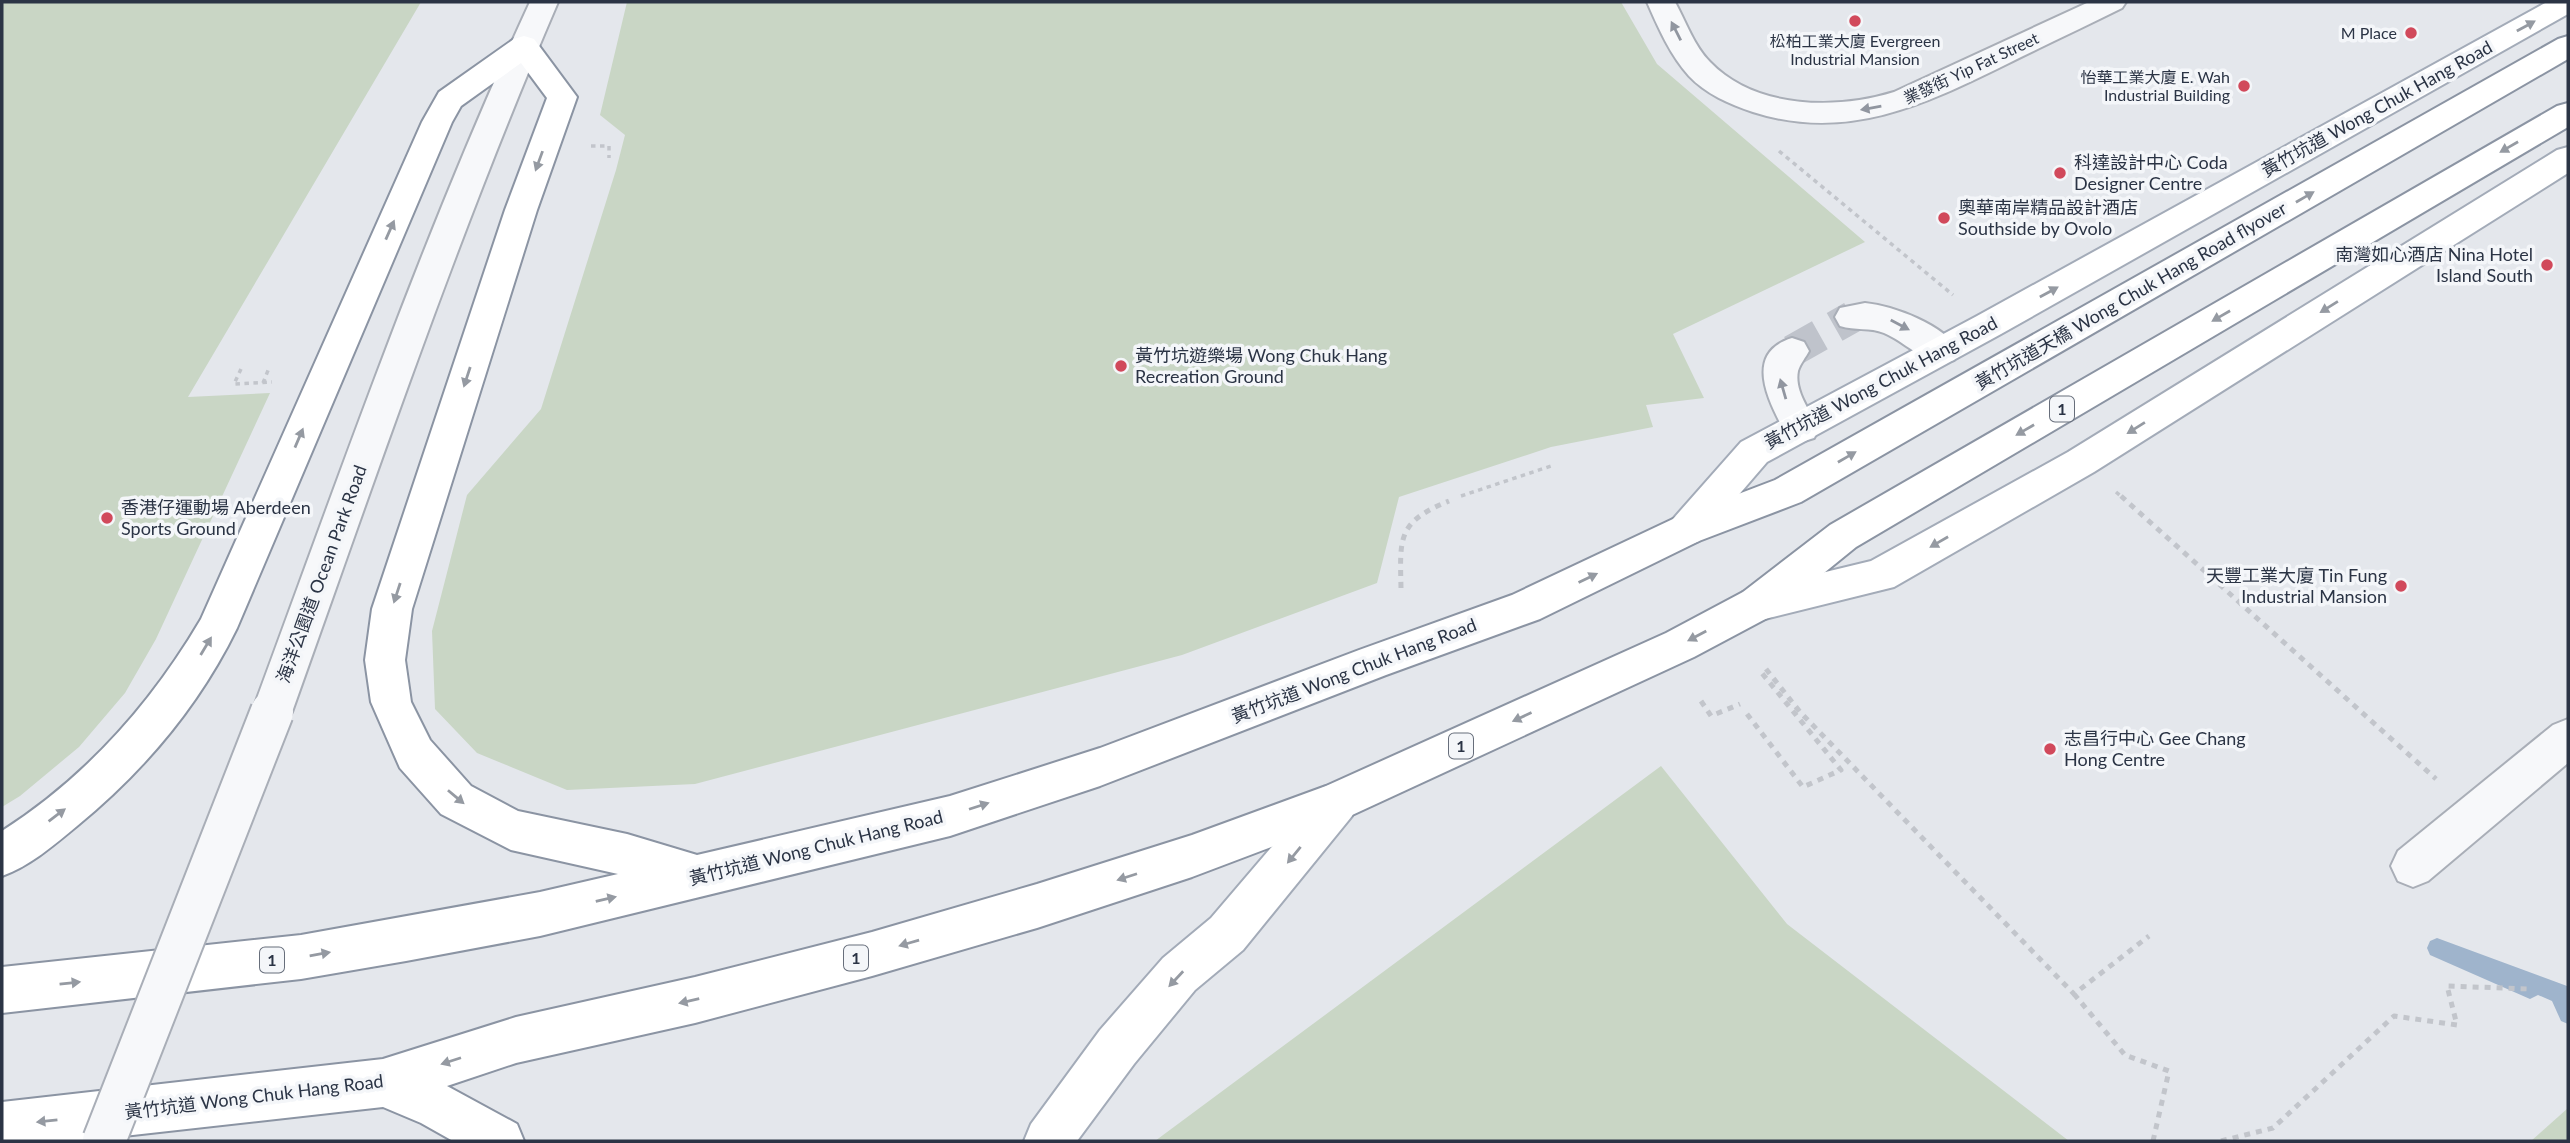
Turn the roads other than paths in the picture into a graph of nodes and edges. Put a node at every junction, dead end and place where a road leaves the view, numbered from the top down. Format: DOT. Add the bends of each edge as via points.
graph roads {
  1 [pos="1661,2"];
  2 [pos="2112,2"];
  3 [pos="2568,2"];
  4 [pos="2068,10"];
  5 [pos="538,14"];
  6 [pos="2568,46"];
  7 [pos="2568,113"];
  8 [pos="2568,158"];
  9 [pos="1852,317"];
  10 [pos="1792,351"];
  11 [pos="1942,351"];
  12 [pos="1801,428"];
  13 [pos="1686,530"];
  14 [pos="1757,604"];
  15 [pos="2568,738"];
  16 [pos="1338,802"];
  17 [pos="2,855"];
  18 [pos="2413,866"];
  19 [pos="699,877"];
  20 [pos="2,990"];
  21 [pos="383,1083"];
  22 [pos="2,1126"];
  23 [pos="104,1141"];
  24 [pos="500,1141"];
  25 [pos="1048,1141"];
  4 -- 1 [label="street, 業發街 Yip Fat Street, one-way" via="1916,96 1864,110 1804,111 1746,99 1703,73"];
  2 -- 4 [label="street, 業發街 Yip Fat Street"];
  11 -- 3 [label="main road, 黃竹坑道 Wong Chuk Hang Road, one-way"];
  17 -- 5 [label="main road, one-way" via="76,800 136,743 183,685 217,628 437,122 450,99"];
  5 -- 19 [label="main road, one-way" via="562,97 392,609 385,660 391,702 415,754 456,800 511,831 627,855"];
  5 -- 23 [label="street, 海洋公園道 Ocean Park Road, bridge" via="425,290 272,712"];
  13 -- 6 [label="main road, 黃竹坑道天橋 Wong Chuk Hang Road flyover / 1, one-way" via="1788,491"];
  7 -- 14 [label="main road, 1, one-way" via="1843,536"];
  8 -- 14 [label="main road, 黃竹坑道 Wong Chuk Hang Road, one-way" via="2081,462 1880,575"];
  9 -- 11 [label="street, one-way" via="1889,319"];
  12 -- 10 [label="street, one-way" via="1780,382 1781,365"];
  11 -- 12 [label="main road, 黃竹坑道 Wong Chuk Hang Road"];
  12 -- 13 [label="main road, 黃竹坑道 Wong Chuk Hang Road" via="1754,452"];
  19 -- 13 [label="main road, 黃竹坑道 Wong Chuk Hang Road / 1, one-way" via="950,816 1100,767 1526,607"];
  14 -- 16 [label="main road, 黃竹坑道 Wong Chuk Hang Road / 1, one-way" via="1680,645"];
  15 -- 18 [label="street"];
  16 -- 21 [label="main road, 黃竹坑道 Wong Chuk Hang Road / 1, one-way" via="1037,906 695,1000 516,1040"];
  16 -- 25 [label="main road, one-way" via="1227,934 1172,983 1117,1047"];
  20 -- 19 [label="main road, 黃竹坑道 Wong Chuk Hang Road / 1, one-way" via="300,957 540,914"];
  21 -- 22 [label="main road, 黃竹坑道 Wong Chuk Hang Road / 1, one-way"];
  21 -- 24 [label="main road" via="438,1106"];
}
